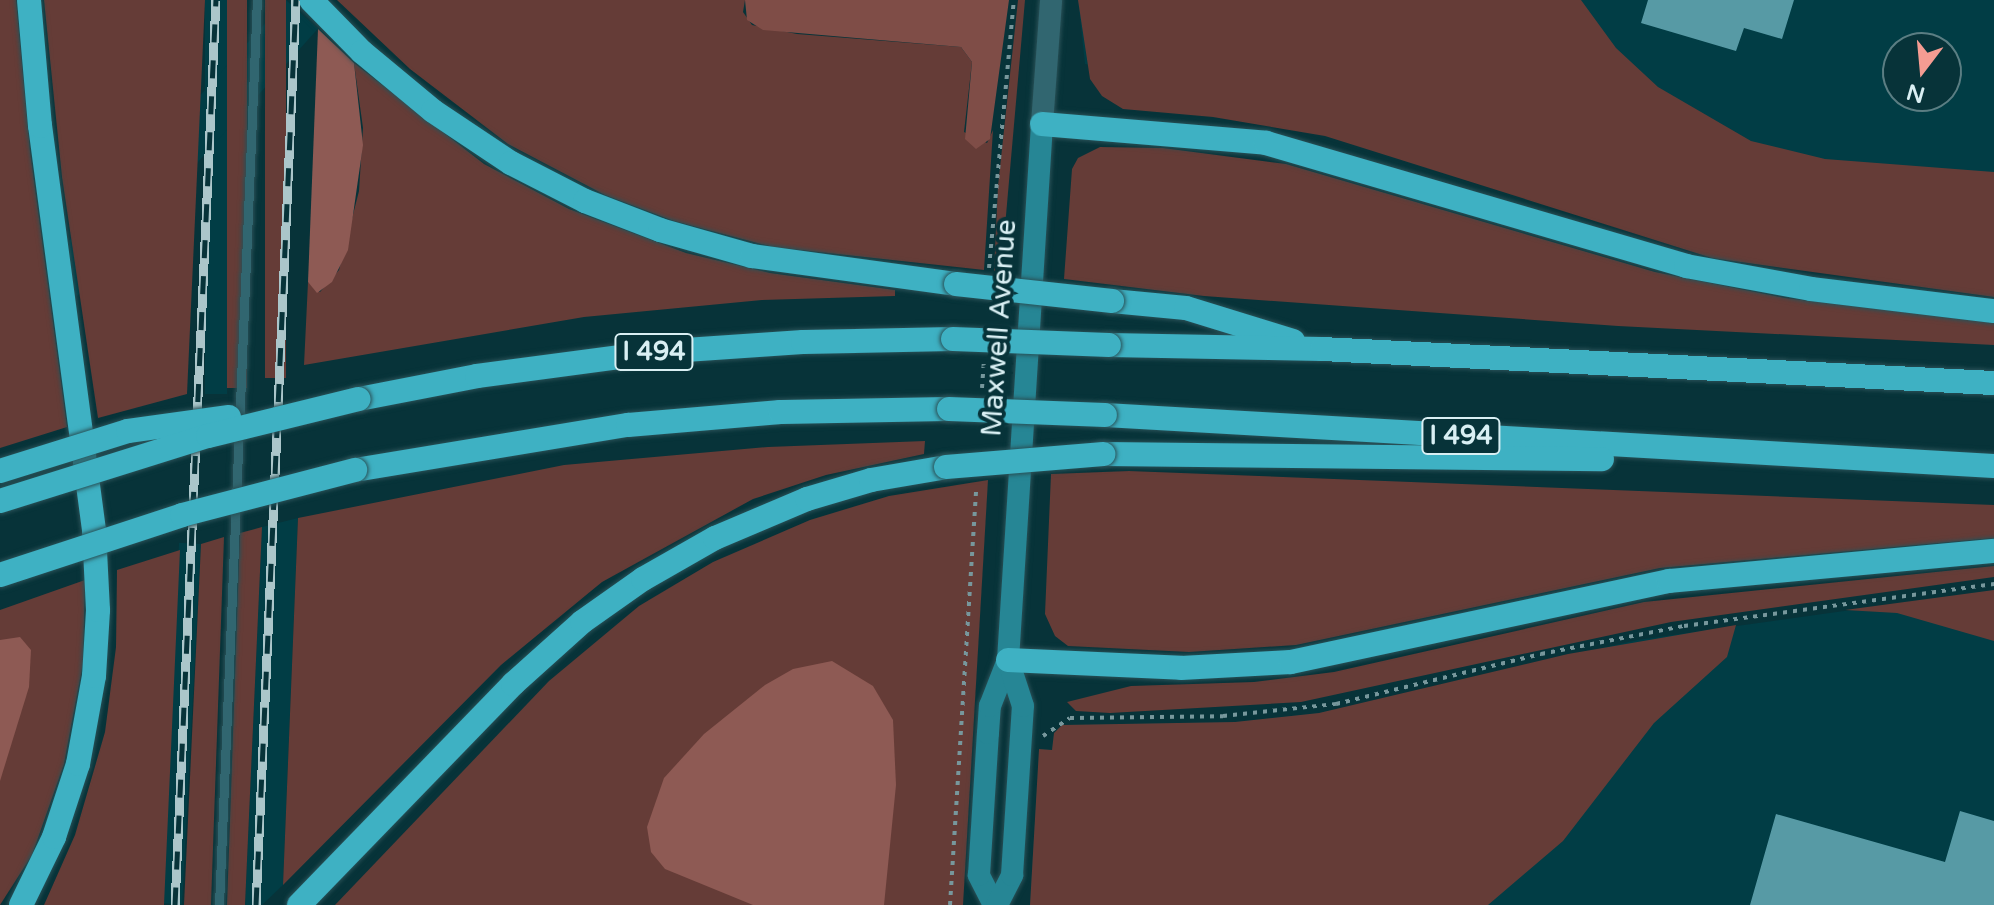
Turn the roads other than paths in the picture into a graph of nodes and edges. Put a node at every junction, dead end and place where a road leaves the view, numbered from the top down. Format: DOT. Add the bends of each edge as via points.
graph roads {
  1 [pos="29,0"];
  2 [pos="257,0"];
  3 [pos="311,0"];
  4 [pos="1051,0"];
  5 [pos="1042,124"];
  6 [pos="1994,311"];
  7 [pos="1322,349"];
  8 [pos="1994,383"];
  9 [pos="359,399"];
  10 [pos="1816,457"];
  11 [pos="1994,466"];
  12 [pos="0,471"];
  13 [pos="0,501"];
  14 [pos="1994,551"];
  15 [pos="0,575"];
  16 [pos="1008,660"];
  17 [pos="21,905"];
  18 [pos="219,905"];
  19 [pos="299,905"];
  20 [pos="995,905"];
  1 -- 17 [label="highway" via="40,126 92,519 98,610 93,684 78,764 54,837"];
  2 -- 18 [label="lane"];
  3 -- 7 [label="highway, bridge" via="420,101 534,175 660,230 780,262 1186,308"];
  4 -- 5 [label="street, Maxwell Avenue"];
  5 -- 6 [label="highway" via="1266,143 1376,171 1686,266 1786,286"];
  5 -- 16 [label="main road, Maxwell Avenue"];
  7 -- 8 [label="highway, I 494"];
  7 -- 9 [label="highway, I 494, bridge" via="953,339 803,342 656,352 477,376"];
  9 -- 12 [label="highway, bridge" via="128,431"];
  9 -- 13 [label="highway, I 494, bridge" via="208,436"];
  10 -- 11 [label="highway, I 494"];
  10 -- 15 [label="highway, I 494, bridge" via="1105,415 949,409 780,412 641,424 355,470 182,515"];
  10 -- 19 [label="highway, bridge" via="1480,460 1103,454 946,467 871,480 785,507 715,538 643,579 573,630 513,684"];
  14 -- 16 [label="highway" via="1669,581 1291,662 1181,668"];
  16 -- 20 [label="main road, Maxwell Avenue" via="1023,706 1012,875"];
  16 -- 20 [label="main road, Maxwell Avenue" via="990,706 979,875"];
}
